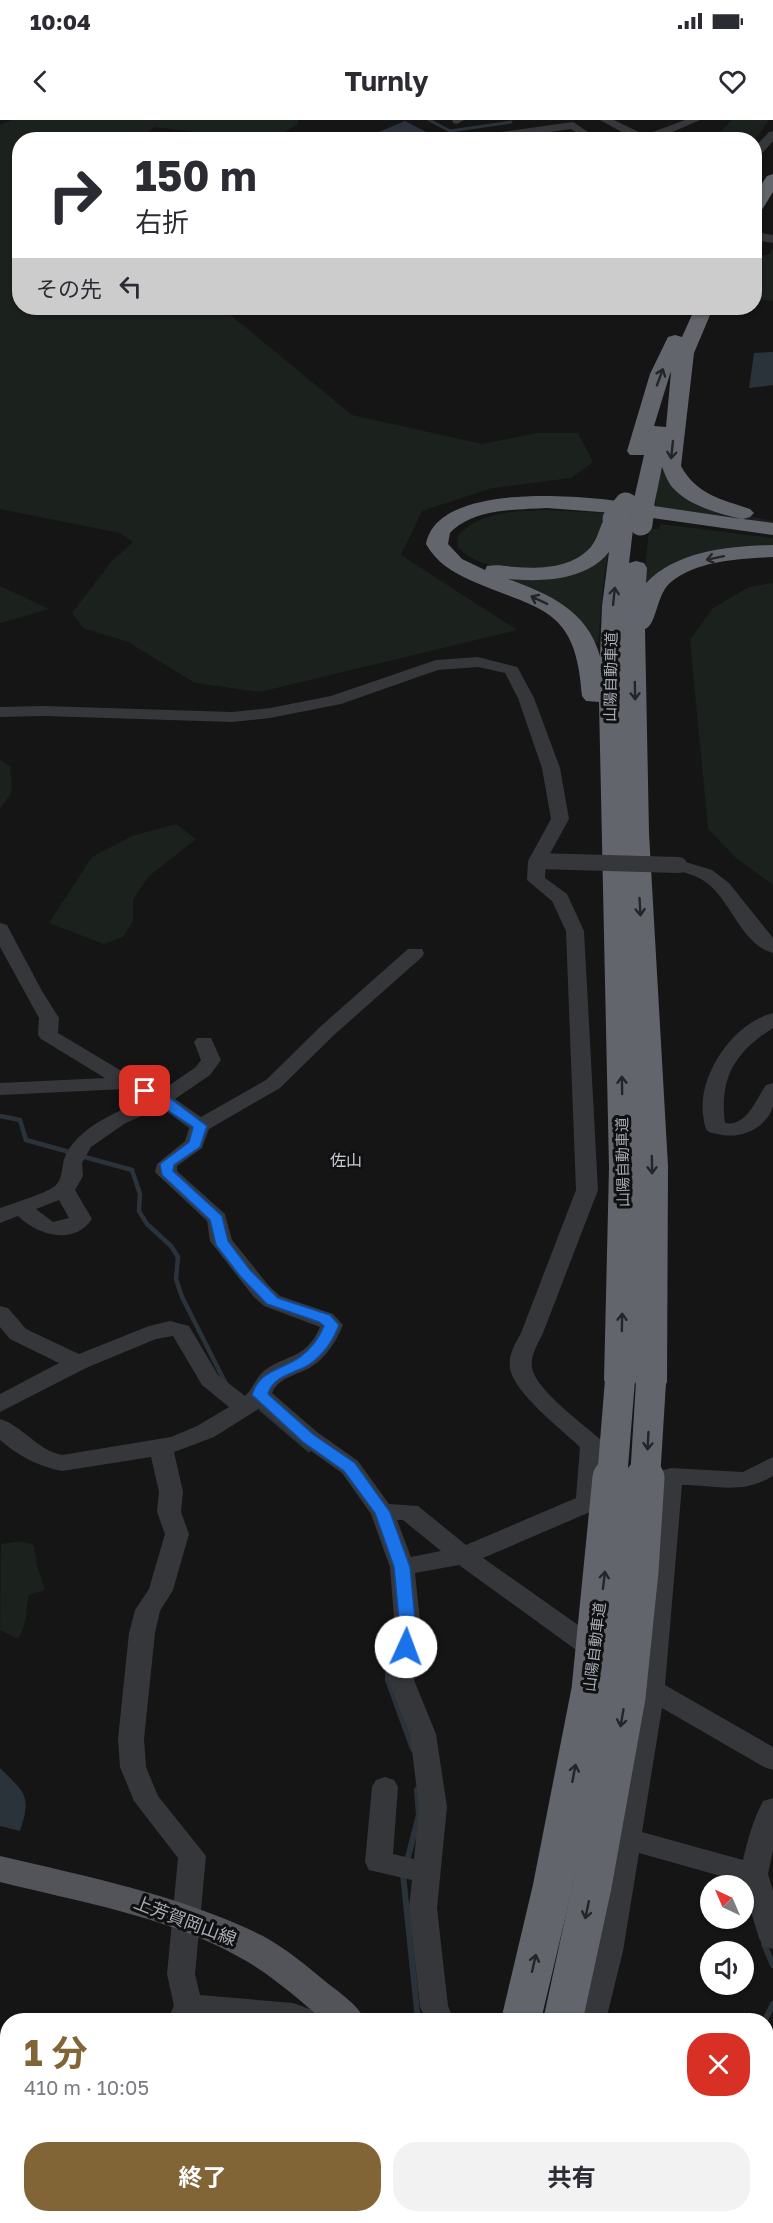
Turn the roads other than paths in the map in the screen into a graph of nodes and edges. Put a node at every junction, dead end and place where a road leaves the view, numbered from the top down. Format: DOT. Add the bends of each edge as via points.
graph roads {
  1 [pos="626,120"];
  2 [pos="695,120"];
  3 [pos="609,122"];
  4 [pos="529,125"];
  5 [pos="499,132"];
  6 [pos="583,132"];
  7 [pos="630,132"];
  8 [pos="663,132"];
  9 [pos="773,134"];
  10 [pos="762,147"];
  11 [pos="773,159"];
  12 [pos="762,175"];
  13 [pos="773,179"];
  14 [pos="762,196"];
  15 [pos="687,315"];
  16 [pos="701,315"];
  17 [pos="685,350"];
  18 [pos="629,515"];
  19 [pos="773,519"];
  20 [pos="773,532"];
  21 [pos="773,551"];
  22 [pos="634,633"];
  23 [pos="0,712"];
  24 [pos="612,845"];
  25 [pos="537,861"];
  26 [pos="0,929"];
  27 [pos="773,947"];
  28 [pos="415,953"];
  29 [pos="773,1019"];
  30 [pos="204,1042"];
  31 [pos="128,1083"];
  32 [pos="0,1089"];
  33 [pos="773,1089"];
  34 [pos="162,1099"];
  35 [pos="200,1126"];
  36 [pos="64,1190"];
  37 [pos="22,1208"];
  38 [pos="0,1216"];
  39 [pos="0,1313"];
  40 [pos="78,1363"];
  41 [pos="635,1381"];
  42 [pos="253,1401"];
  43 [pos="0,1404"];
  44 [pos="0,1427"];
  45 [pos="161,1447"];
  46 [pos="773,1465"];
  47 [pos="671,1476"];
  48 [pos="588,1502"];
  49 [pos="382,1512"];
  50 [pos="463,1556"];
  51 [pos="402,1567"];
  52 [pos="652,1691"];
  53 [pos="772,1766"];
  54 [pos="385,1787"];
  55 [pos="773,1808"];
  56 [pos="627,1839"];
  57 [pos="0,1869"];
  58 [pos="427,1873"];
  59 [pos="749,1873"];
  60 [pos="187,1919"];
  61 [pos="773,1938"];
  62 [pos="184,2013"];
  63 [pos="339,2013"];
  64 [pos="436,2013"];
  65 [pos="523,2013"];
  66 [pos="565,2013"];
  67 [pos="593,2013"];
  1 -- 3 [label="street"];
  2 -- 8 [label="street"];
  3 -- 7 [label="street"];
  4 -- 5 [label="street"];
  4 -- 6 [label="street" via="573,125"];
  9 -- 10 [label="street"];
  11 -- 12 [label="highway"];
  13 -- 14 [label="highway"];
  18 -- 15 [label="highway, 山陽自動車道, one-way" via="636,453 660,374"];
  16 -- 17 [label="highway, 山陽自動車道"];
  17 -- 18 [label="highway, 山陽自動車道"];
  17 -- 19 [label="highway, one-way" via="672,451 675,476 709,502"];
  18 -- 20 [label="highway" via="595,555 556,572 520,574 477,567 456,555 448,540 456,525 477,515 549,506 604,511"];
  18 -- 22 [label="highway, 山陽自動車道" via="636,572"];
  24 -- 18 [label="highway, 山陽自動車道, one-way" via="610,647"];
  24 -- 20 [label="highway, one-way" via="592,670 577,628 547,603 452,562 437,546 440,530 474,510 546,502 579,503"];
  21 -- 22 [label="highway, one-way" via="721,556 665,575 652,589 643,621"];
  22 -- 41 [label="highway, 山陽自動車道, one-way" via="636,833 653,1166"];
  23 -- 25 [label="street" via="232,717 335,700 435,665 478,662 511,670 526,698 552,768 561,819"];
  41 -- 24 [label="highway, 山陽自動車道, one-way"];
  25 -- 27 [label="street, bridge" via="679,865 713,878 728,892 748,923"];
  25 -- 48 [label="street" via="536,880 560,898 575,931 586,1190 521,1355 521,1370 536,1394 592,1445"];
  26 -- 31 [label="street" via="49,1018 48,1035"];
  28 -- 35 [label="street" via="273,1084"];
  29 -- 33 [label="street" via="747,1035 721,1068 715,1081 715,1127 727,1133 748,1125"];
  30 -- 34 [label="street" via="211,1060 203,1071"];
  31 -- 32 [label="street"];
  31 -- 34 [label="street"];
  34 -- 35 [label="street"];
  34 -- 36 [label="street" via="117,1120 83,1143"];
  35 -- 42 [label="street" via="195,1144 167,1164 166,1172 217,1219 221,1242 261,1291 272,1301 325,1318 332,1325 326,1340 305,1361 274,1375"];
  36 -- 37 [label="street"];
  36 -- 37 [label="street" via="81,1219 79,1222 62,1229 48,1229"];
  37 -- 38 [label="street"];
  39 -- 40 [label="street" via="18,1334"];
  40 -- 42 [label="street" via="170,1328 181,1331 210,1380 228,1396"];
  40 -- 43 [label="street"];
  65 -- 41 [label="highway, 山陽自動車道, one-way, bridge" via="552,1889 591,1690 605,1567"];
  41 -- 66 [label="highway, 山陽自動車道, one-way, bridge" via="639,1571 626,1697"];
  42 -- 45 [label="street" via="183,1444"];
  42 -- 49 [label="street" via="350,1467"];
  44 -- 45 [label="street" via="47,1461 63,1463"];
  45 -- 60 [label="street" via="171,1492 169,1512 177,1534 142,1633 131,1739 134,1767 147,1801 192,1856"];
  46 -- 47 [label="street" via="744,1480"];
  47 -- 48 [label="street"];
  47 -- 52 [label="street"];
  48 -- 50 [label="street"];
  49 -- 50 [label="street" via="409,1512"];
  49 -- 51 [label="street"];
  50 -- 51 [label="street"];
  50 -- 52 [label="street"];
  51 -- 58 [label="street" via="408,1630 401,1680 423,1734 433,1807"];
  52 -- 53 [label="street"];
  52 -- 56 [label="street"];
  54 -- 58 [label="street" via="379,1862"];
  55 -- 59 [label="street"];
  56 -- 59 [label="street"];
  56 -- 67 [label="street" via="609,1951"];
  57 -- 60 [label="main road, 上芳賀岡山線" via="134,1901"];
  58 -- 64 [label="street" via="423,1908"];
  59 -- 61 [label="street"];
  60 -- 62 [label="street" via="181,1974"];
  60 -- 63 [label="main road, 上芳賀岡山線" via="252,1947"];
}
